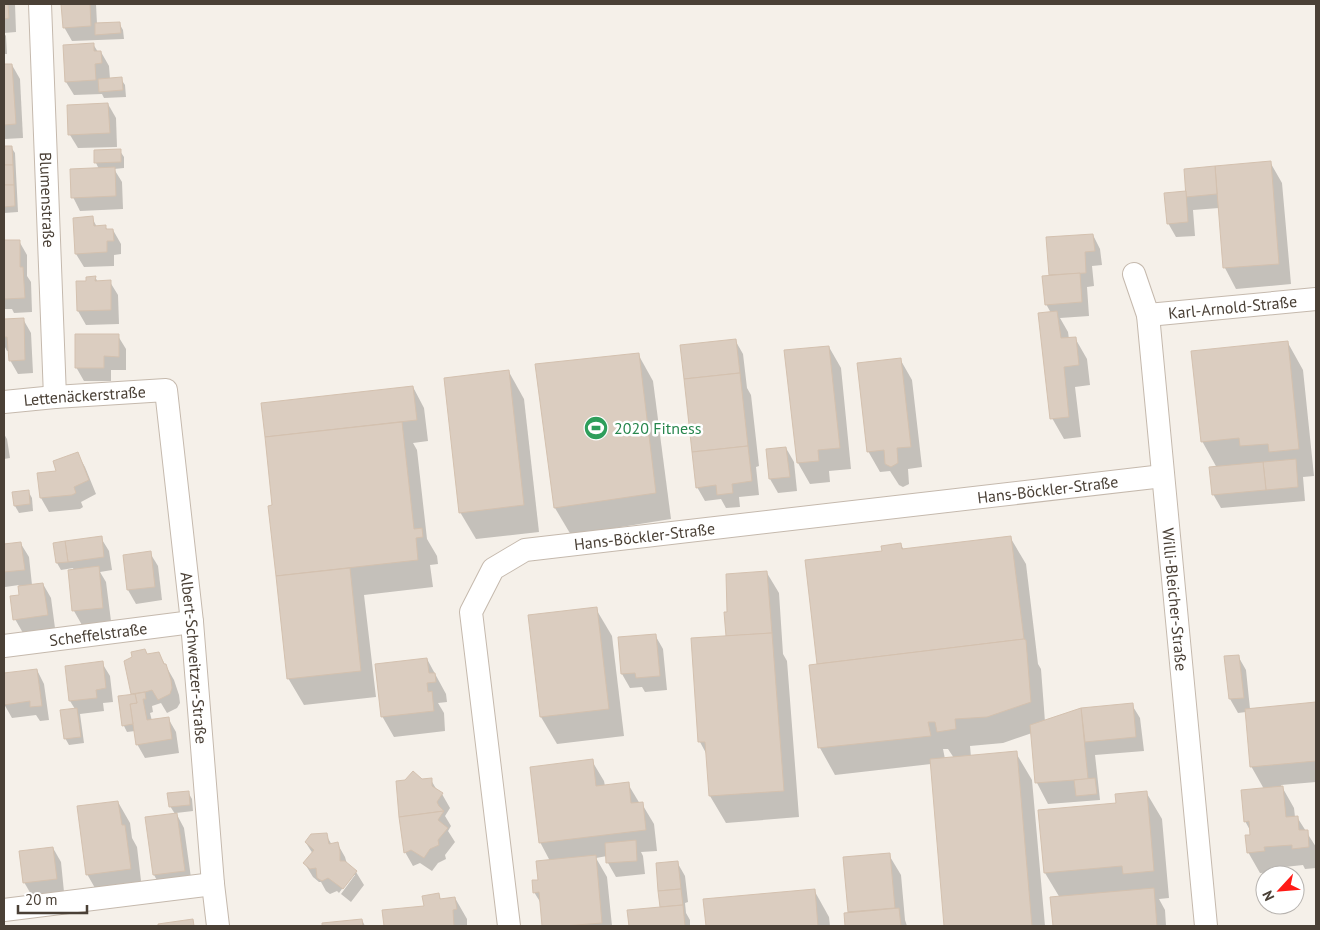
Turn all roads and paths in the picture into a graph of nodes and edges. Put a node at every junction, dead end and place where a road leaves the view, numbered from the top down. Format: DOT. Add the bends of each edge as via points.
graph roads {
  1 [pos="40,4"];
  2 [pos="1134,274"];
  3 [pos="1316,299"];
  4 [pos="1148,315"];
  5 [pos="166,390"];
  6 [pos="55,396"];
  7 [pos="4,402"];
  8 [pos="1163,476"];
  9 [pos="192,622"];
  10 [pos="4,646"];
  11 [pos="213,884"];
  12 [pos="4,910"];
  13 [pos="218,926"];
  14 [pos="509,926"];
  15 [pos="1206,926"];
  1 -- 6 [label="street, Blumenstraße"];
  2 -- 4 [label="street, Willi-Bleicher-Straße"];
  3 -- 4 [label="street, Karl-Arnold-Straße"];
  4 -- 8 [label="street, Willi-Bleicher-Straße"];
  5 -- 6 [label="street, Lettenäckerstraße"];
  5 -- 9 [label="street, Albert-Schweitzer-Straße"];
  6 -- 7 [label="street, Lettenäckerstraße"];
  8 -- 14 [label="street, Hans-Böckler-Straße" via="525,550 493,569 471,612"];
  8 -- 15 [label="street, Willi-Bleicher-Straße"];
  9 -- 10 [label="street, Scheffelstraße"];
  9 -- 11 [label="street, Albert-Schweitzer-Straße"];
  11 -- 12 [label="street"];
  11 -- 13 [label="street, Albert-Schweitzer-Straße"];
}
